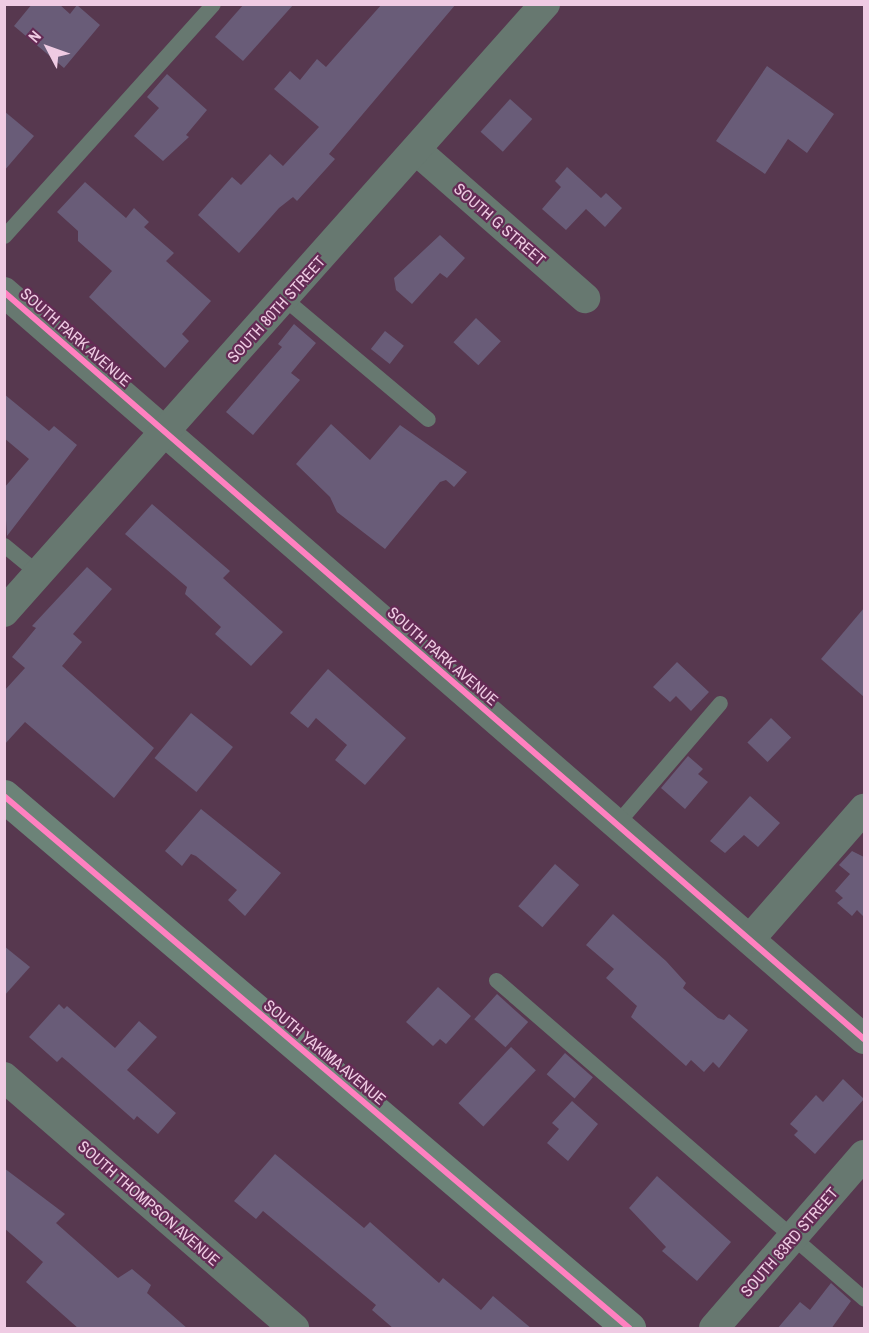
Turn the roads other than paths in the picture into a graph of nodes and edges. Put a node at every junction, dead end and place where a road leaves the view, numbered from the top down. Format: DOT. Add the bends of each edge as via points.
graph roads {
  1 [pos="213,4"];
  2 [pos="545,4"];
  3 [pos="416,150"];
  4 [pos="4,236"];
  5 [pos="4,292"];
  6 [pos="585,298"];
  7 [pos="286,300"];
  8 [pos="428,419"];
  9 [pos="163,432"];
  10 [pos="4,544"];
  11 [pos="38,573"];
  12 [pos="4,612"];
  13 [pos="720,703"];
  14 [pos="4,796"];
  15 [pos="864,810"];
  16 [pos="616,823"];
  17 [pos="750,939"];
  18 [pos="496,980"];
  19 [pos="864,1039"];
  20 [pos="4,1077"];
  21 [pos="864,1155"];
  22 [pos="793,1237"];
  23 [pos="864,1299"];
  24 [pos="294,1329"];
  25 [pos="629,1329"];
  26 [pos="714,1329"];
  1 -- 4 [label="lane"];
  2 -- 3 [label="street, SOUTH 80TH STREET"];
  3 -- 6 [label="street, SOUTH G STREET"];
  3 -- 7 [label="street, SOUTH 80TH STREET"];
  5 -- 9 [label="street, SOUTH PARK AVENUE"];
  7 -- 8 [label="lane"];
  7 -- 9 [label="street, SOUTH 80TH STREET"];
  9 -- 11 [label="street, SOUTH 80TH STREET"];
  9 -- 16 [label="street, SOUTH PARK AVENUE"];
  10 -- 11 [label="lane"];
  11 -- 12 [label="street, SOUTH 80TH STREET"];
  13 -- 16 [label="lane"];
  14 -- 25 [label="main road, SOUTH YAKIMA AVENUE"];
  15 -- 17 [label="street"];
  16 -- 17 [label="street, SOUTH PARK AVENUE"];
  17 -- 19 [label="street, SOUTH PARK AVENUE"];
  18 -- 22 [label="lane"];
  20 -- 24 [label="street, SOUTH THOMPSON AVENUE"];
  21 -- 22 [label="street, SOUTH 83RD STREET"];
  22 -- 23 [label="lane"];
  22 -- 26 [label="street, SOUTH 83RD STREET"];
}
